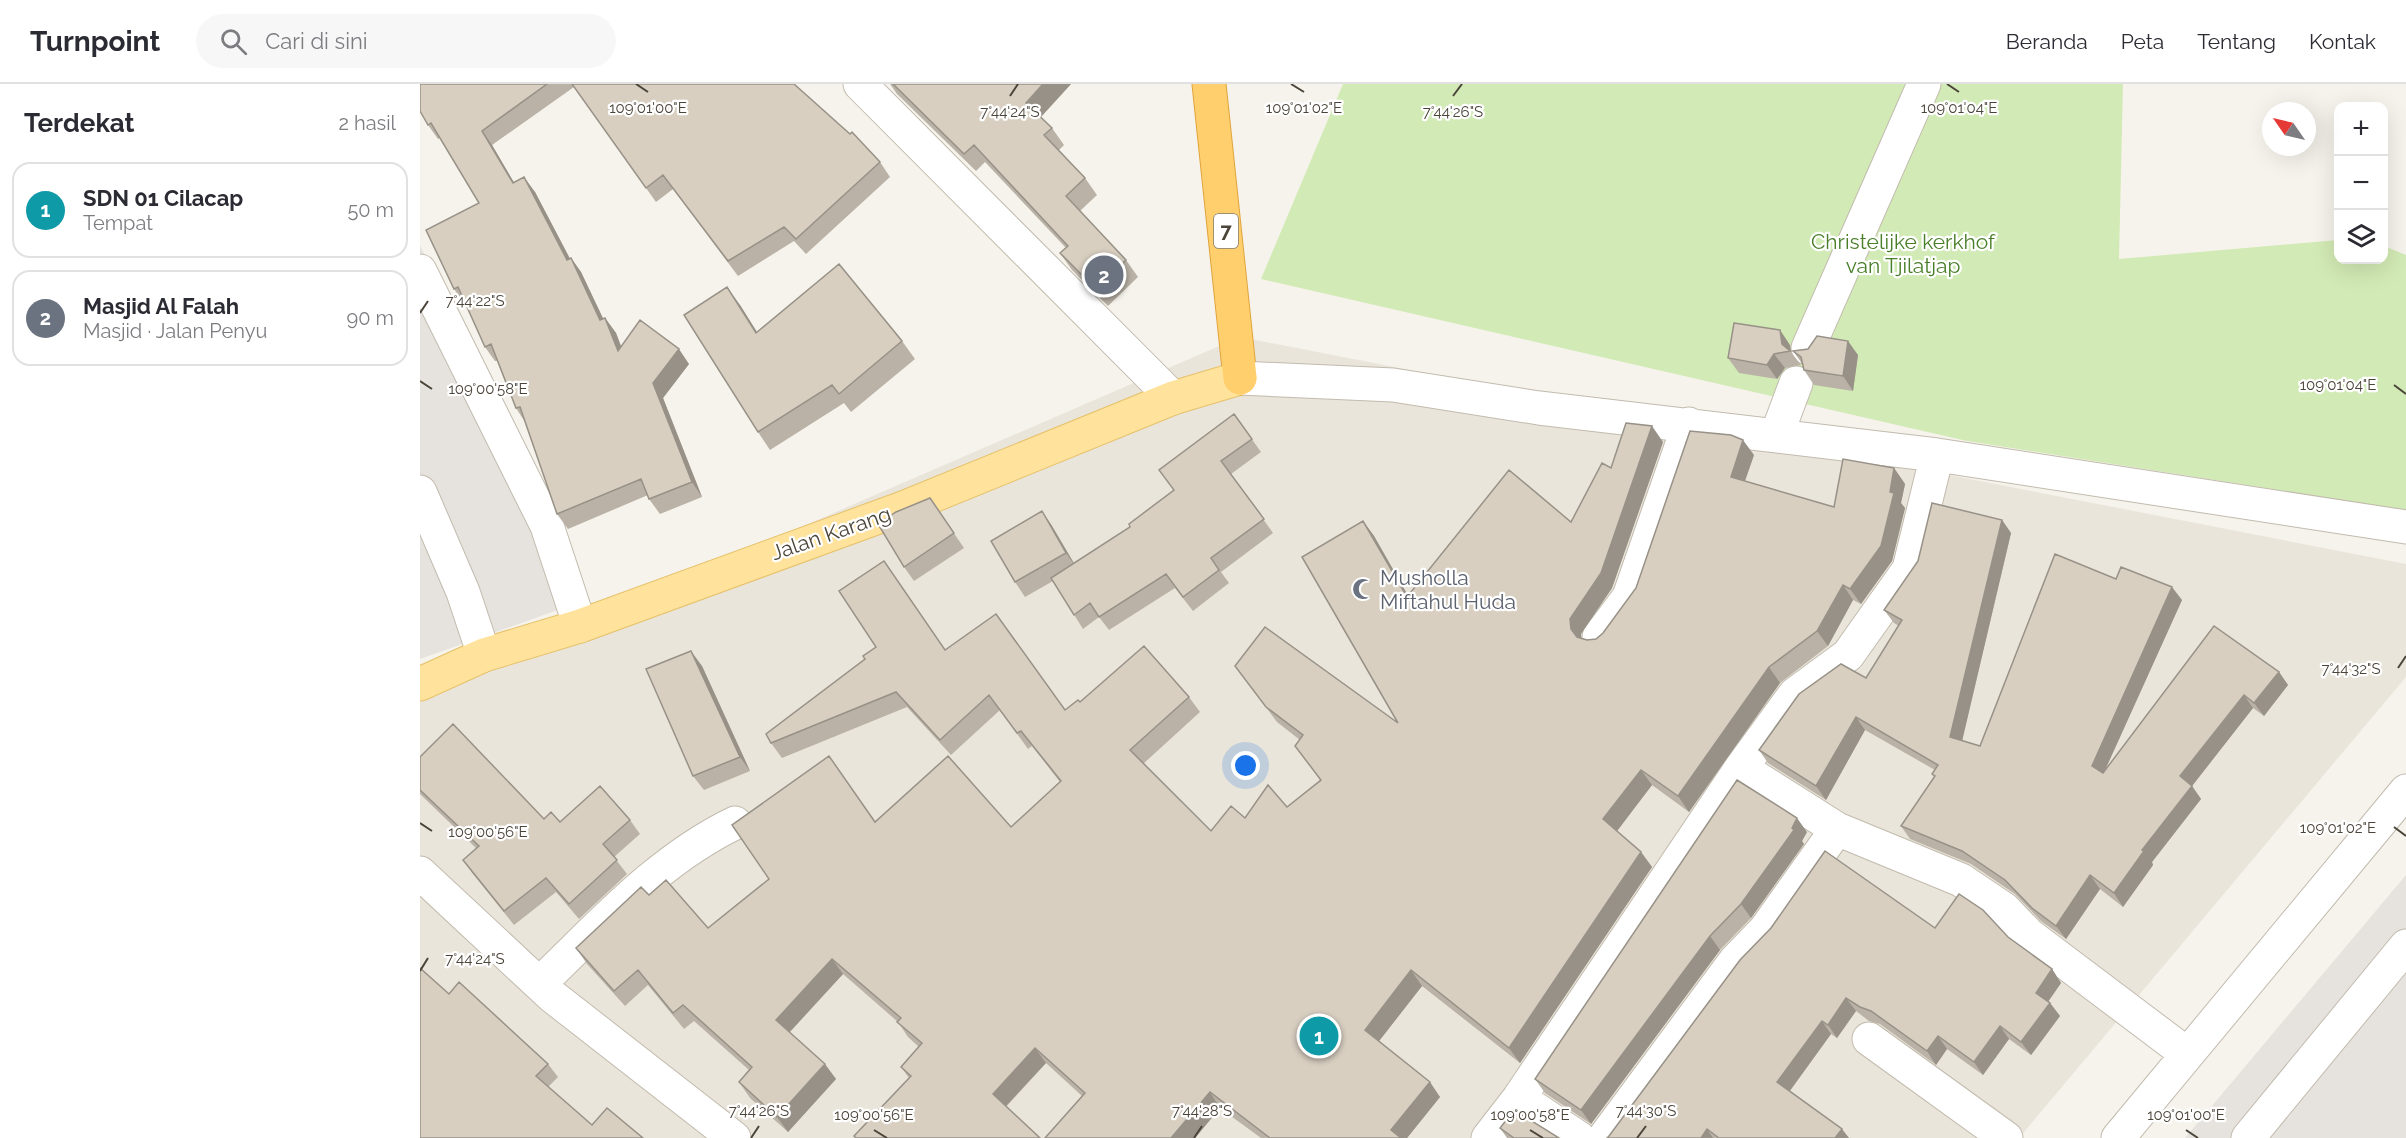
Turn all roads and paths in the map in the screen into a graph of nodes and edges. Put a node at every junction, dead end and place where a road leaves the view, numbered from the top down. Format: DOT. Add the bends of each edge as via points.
graph roads {
  1 [pos="860,84"];
  2 [pos="1209,84"];
  3 [pos="1924,84"];
  4 [pos="420,271"];
  5 [pos="1808,348"];
  6 [pos="1240,378"];
  7 [pos="1796,382"];
  8 [pos="1173,398"];
  9 [pos="1689,424"];
  10 [pos="1777,434"];
  11 [pos="1937,455"];
  12 [pos="420,492"];
  13 [pos="2406,527"];
  14 [pos="580,626"];
  15 [pos="1599,638"];
  16 [pos="484,655"];
  17 [pos="420,684"];
  18 [pos="1741,768"];
  19 [pos="2406,791"];
  20 [pos="735,823"];
  21 [pos="1837,829"];
  22 [pos="420,873"];
  23 [pos="2406,946"];
  24 [pos="539,984"];
  25 [pos="1869,1039"];
  26 [pos="2187,1054"];
  27 [pos="1519,1098"];
  28 [pos="734,1138"];
  29 [pos="1488,1138"];
  30 [pos="1579,1138"];
  31 [pos="1604,1138"];
  32 [pos="2006,1138"];
  33 [pos="2118,1138"];
  34 [pos="2248,1138"];
  1 -- 8 [label="street"];
  2 -- 6 [label="highway, 7"];
  3 -- 5 [label="street"];
  4 -- 14 [label="street" via="547,526"];
  6 -- 8 [label="main road, Jalan Karang"];
  6 -- 9 [label="street" via="1393,385 1539,408"];
  7 -- 10 [label="street"];
  8 -- 14 [label="main road, Jalan Karang" via="903,508"];
  9 -- 10 [label="street"];
  9 -- 15 [label="street" via="1629,597"];
  10 -- 11 [label="street"];
  11 -- 13 [label="street"];
  11 -- 18 [label="street" via="1909,569 1848,655 1795,694"];
  12 -- 16 [label="street" via="464,592"];
  14 -- 16 [label="main road, Jalan Karang"];
  16 -- 17 [label="main road, Jalan Karang"];
  18 -- 21 [label="street"];
  18 -- 27 [label="street"];
  19 -- 26 [label="street"];
  20 -- 24 [label="street" via="685,851 661,870"];
  21 -- 26 [label="street" via="1961,880 2004,909 2029,935"];
  21 -- 31 [label="street" via="1765,930 1735,961"];
  22 -- 24 [label="street"];
  23 -- 34 [label="street"];
  24 -- 28 [label="street"];
  25 -- 32 [label="street"];
  26 -- 33 [label="street"];
  27 -- 29 [label="street"];
  27 -- 30 [label="street"];
}
